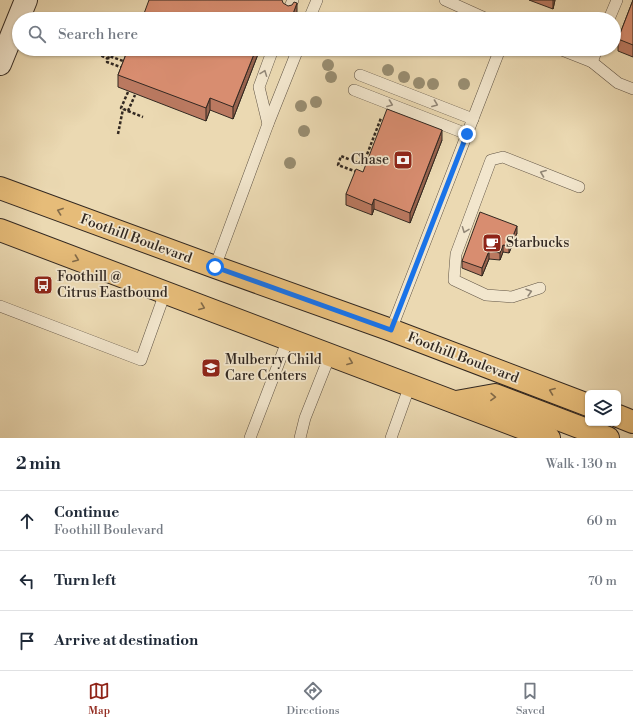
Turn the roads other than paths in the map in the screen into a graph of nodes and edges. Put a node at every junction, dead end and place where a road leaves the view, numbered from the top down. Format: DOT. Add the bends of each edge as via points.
graph roads {
  1 [pos="26,0"];
  2 [pos="293,0"];
  3 [pos="317,0"];
  4 [pos="445,0"];
  5 [pos="605,0"];
  6 [pos="613,9"];
  7 [pos="21,12"];
  8 [pos="288,12"];
  9 [pos="312,12"];
  10 [pos="472,12"];
  11 [pos="12,34"];
  12 [pos="270,56"];
  13 [pos="295,56"];
  14 [pos="497,56"];
  15 [pos="577,56"];
  16 [pos="594,56"];
  17 [pos="592,62"];
  18 [pos="0,64"];
  19 [pos="360,75"];
  20 [pos="633,89"];
  21 [pos="358,92"];
  22 [pos="473,119"];
  23 [pos="268,124"];
  24 [pos="467,134"];
  25 [pos="579,187"];
  26 [pos="0,188"];
  27 [pos="0,230"];
  28 [pos="215,267"];
  29 [pos="540,288"];
  30 [pos="165,293"];
  31 [pos="0,306"];
  32 [pos="391,330"];
  33 [pos="288,339"];
  34 [pos="330,355"];
  35 [pos="410,385"];
  36 [pos="454,402"];
  37 [pos="585,404"];
  38 [pos="621,417"];
  39 [pos="633,422"];
  40 [pos="250,438"];
  41 [pos="300,438"];
  42 [pos="391,438"];
  43 [pos="549,438"];
  44 [pos="608,438"];
  1 -- 7 [label="main road"];
  2 -- 8 [label="lane"];
  3 -- 9 [label="lane"];
  4 -- 10 [label="lane"];
  5 -- 6 [label="lane"];
  11 -- 18 [label="main road"];
  23 -- 12 [label="lane, one-way" via="259,87"];
  13 -- 23 [label="lane"];
  14 -- 22 [label="lane"];
  15 -- 17 [label="lane"];
  16 -- 17 [label="lane"];
  17 -- 20 [label="lane" via="618,83"];
  19 -- 22 [label="lane, one-way"];
  21 -- 24 [label="lane, one-way"];
  22 -- 24 [label="lane"];
  23 -- 28 [label="lane"];
  24 -- 32 [label="lane"];
  25 -- 29 [label="lane, one-way" via="503,157 492,160 489,167 456,254 454,280 486,295 512,297"];
  28 -- 26 [label="main road, Foothill Boulevard, one-way"];
  27 -- 30 [label="main road, one-way"];
  28 -- 32 [label="main road, Foothill Boulevard"];
  30 -- 31 [label="lane" via="141,360"];
  30 -- 33 [label="main road, one-way"];
  37 -- 32 [label="main road, Foothill Boulevard, one-way"];
  33 -- 34 [label="main road"];
  33 -- 40 [label="lane"];
  34 -- 35 [label="main road, one-way"];
  34 -- 41 [label="lane" via="304,418"];
  35 -- 36 [label="main road"];
  35 -- 42 [label="lane"];
  36 -- 43 [label="main road"];
  36 -- 44 [label="main road, one-way" via="495,395"];
  38 -- 39 [label="main road"];
}
